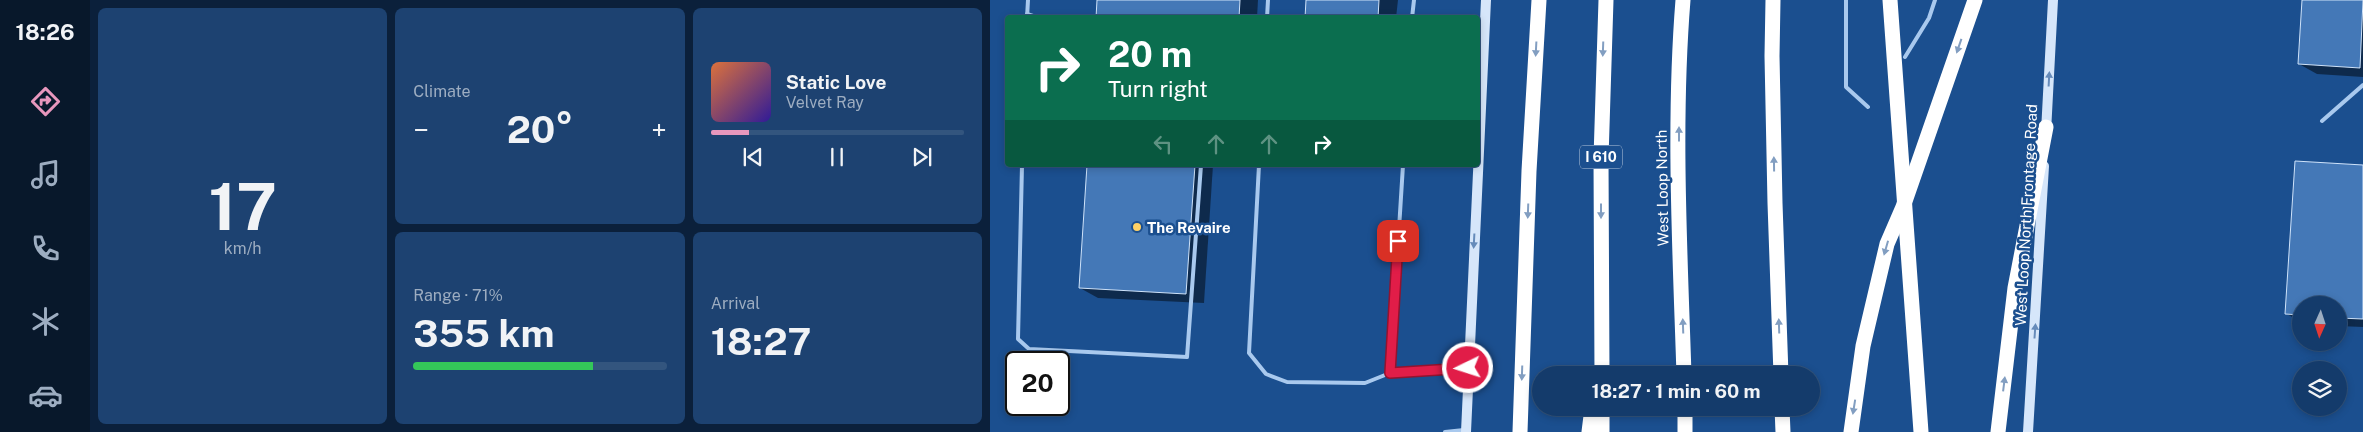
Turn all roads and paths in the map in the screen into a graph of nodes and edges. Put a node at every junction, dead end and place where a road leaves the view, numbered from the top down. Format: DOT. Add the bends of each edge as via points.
graph roads {
  1 [pos="1028,0"];
  2 [pos="1268,0"];
  3 [pos="1414,0"];
  4 [pos="1486,0"];
  5 [pos="1539,0"];
  6 [pos="1606,0"];
  7 [pos="1682,0"];
  8 [pos="1773,0"];
  9 [pos="1846,0"];
  10 [pos="1890,0"];
  11 [pos="1935,0"];
  12 [pos="1975,0"];
  13 [pos="2053,0"];
  14 [pos="1027,15"];
  15 [pos="1267,15"];
  16 [pos="1412,15"];
  17 [pos="1905,57"];
  18 [pos="1480,80"];
  19 [pos="2363,85"];
  20 [pos="1868,107"];
  21 [pos="2322,121"];
  22 [pos="2046,127"];
  23 [pos="1022,167"];
  24 [pos="1201,167"];
  25 [pos="1259,167"];
  26 [pos="1403,167"];
  27 [pos="1476,167"];
  28 [pos="1602,315"];
  29 [pos="1596,366"];
  30 [pos="1602,366"];
  31 [pos="1684,366"];
  32 [pos="1781,366"];
  33 [pos="1468,368"];
  34 [pos="1390,373"];
  35 [pos="1591,416"];
  36 [pos="1602,416"];
  37 [pos="1686,416"];
  38 [pos="1782,416"];
  39 [pos="1466,431"];
  40 [pos="1445,432"];
  41 [pos="1520,432"];
  42 [pos="1589,432"];
  43 [pos="1602,432"];
  44 [pos="1687,432"];
  45 [pos="1783,432"];
  46 [pos="1851,432"];
  47 [pos="1921,432"];
  48 [pos="1998,432"];
  49 [pos="2028,432"];
  1 -- 14 [label="lane"];
  2 -- 15 [label="lane"];
  3 -- 16 [label="lane"];
  4 -- 18 [label="main road"];
  5 -- 41 [label="highway, one-way"];
  6 -- 28 [label="highway, I 610, one-way" via="1600,158"];
  31 -- 7 [label="highway, West Loop North, one-way" via="1679,183"];
  32 -- 8 [label="highway, one-way"];
  9 -- 20 [label="lane" via="1846,87"];
  10 -- 47 [label="highway, bridge"];
  11 -- 17 [label="lane" via="1930,18"];
  12 -- 46 [label="highway, one-way" via="1887,244 1863,346"];
  22 -- 13 [label="main road, West Loop North Frontage Road, one-way"];
  19 -- 21 [label="lane"];
  48 -- 22 [label="highway, one-way" via="2015,288"];
  49 -- 22 [label="main road, West Loop North Frontage Road, one-way"];
  23 -- 24 [label="lane" via="1018,339 1029,349 1187,357"];
  25 -- 34 [label="lane" via="1249,353 1266,374 1287,382 1365,383"];
  26 -- 34 [label="lane"];
  27 -- 33 [label="main road, one-way"];
  28 -- 29 [label="highway"];
  28 -- 30 [label="highway, I 610"];
  33 -- 34 [label="lane"];
  33 -- 39 [label="main road"];
  35 -- 42 [label="highway"];
  36 -- 43 [label="highway"];
  37 -- 44 [label="highway"];
  38 -- 45 [label="highway"];
  39 -- 40 [label="lane"];
}
